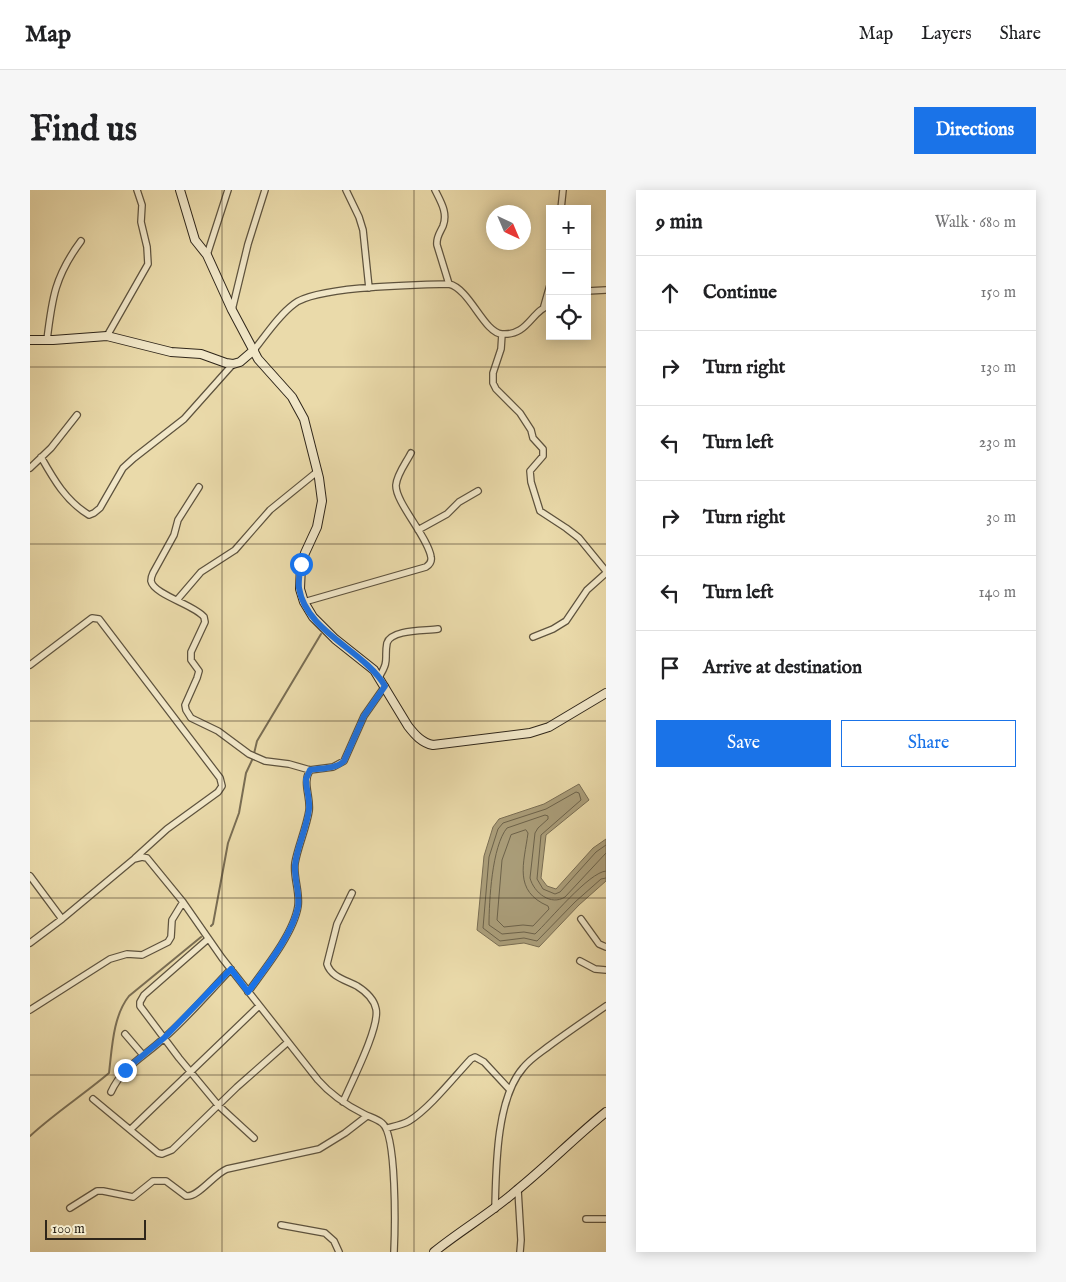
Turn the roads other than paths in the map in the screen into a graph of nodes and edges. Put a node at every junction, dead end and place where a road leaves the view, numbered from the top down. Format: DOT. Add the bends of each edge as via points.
graph roads {
  1 [pos="137,190"];
  2 [pos="180,190"];
  3 [pos="228,190"];
  4 [pos="265,190"];
  5 [pos="346,190"];
  6 [pos="436,190"];
  7 [pos="563,190"];
  8 [pos="561,205"];
  9 [pos="81,241"];
  10 [pos="207,255"];
  11 [pos="449,284"];
  12 [pos="369,288"];
  13 [pos="606,290"];
  14 [pos="591,291"];
  15 [pos="546,307"];
  16 [pos="232,310"];
  17 [pos="502,334"];
  18 [pos="107,336"];
  19 [pos="30,340"];
  20 [pos="47,340"];
  21 [pos="254,350"];
  22 [pos="234,364"];
  23 [pos="77,415"];
  24 [pos="411,454"];
  25 [pos="41,457"];
  26 [pos="30,468"];
  27 [pos="318,471"];
  28 [pos="199,487"];
  29 [pos="478,491"];
  30 [pos="418,530"];
  31 [pos="606,572"];
  32 [pos="178,600"];
  33 [pos="304,602"];
  34 [pos="438,629"];
  35 [pos="533,637"];
  36 [pos="30,665"];
  37 [pos="379,677"];
  38 [pos="385,686"];
  39 [pos="606,693"];
  40 [pos="310,770"];
  41 [pos="134,859"];
  42 [pos="30,876"];
  43 [pos="352,894"];
  44 [pos="183,902"];
  45 [pos="582,918"];
  46 [pos="62,920"];
  47 [pos="208,939"];
  48 [pos="30,943"];
  49 [pos="606,947"];
  50 [pos="580,961"];
  51 [pos="231,969"];
  52 [pos="606,970"];
  53 [pos="248,992"];
  54 [pos="259,1006"];
  55 [pos="606,1006"];
  56 [pos="30,1010"];
  57 [pos="125,1034"];
  58 [pos="164,1038"];
  59 [pos="288,1042"];
  60 [pos="143,1055"];
  61 [pos="191,1071"];
  62 [pos="509,1089"];
  63 [pos="111,1092"];
  64 [pos="93,1099"];
  65 [pos="343,1102"];
  66 [pos="218,1105"];
  67 [pos="606,1112"];
  68 [pos="367,1116"];
  69 [pos="387,1128"];
  70 [pos="131,1129"];
  71 [pos="254,1138"];
  72 [pos="518,1190"];
  73 [pos="70,1208"];
  74 [pos="495,1209"];
  75 [pos="606,1219"];
  76 [pos="586,1220"];
  77 [pos="281,1225"];
  78 [pos="443,1249"];
  79 [pos="339,1252"];
  80 [pos="394,1252"];
  81 [pos="434,1252"];
  82 [pos="520,1252"];
  1 -- 18 [label="street" via="142,205 141,222 148,264"];
  2 -- 10 [label="street" via="195,240"];
  3 -- 10 [label="street"];
  4 -- 16 [label="street"];
  5 -- 12 [label="street" via="363,230"];
  6 -- 11 [label="street" via="444,210 444,224 437,245"];
  7 -- 8 [label="street"];
  9 -- 20 [label="street" via="65,265 52,299"];
  10 -- 16 [label="street"];
  11 -- 12 [label="street"];
  11 -- 17 [label="street" via="460,288 493,330"];
  12 -- 21 [label="street" via="315,294 295,303"];
  13 -- 14 [label="street"];
  15 -- 17 [label="street" via="520,330"];
  16 -- 21 [label="street"];
  17 -- 31 [label="street" via="493,383 520,413 533,438 543,449 542,456 530,471 540,512 579,538"];
  18 -- 20 [label="street"];
  18 -- 22 [label="street" via="171,352 201,354"];
  19 -- 20 [label="street"];
  21 -- 22 [label="street"];
  21 -- 27 [label="street" via="258,359 292,396 304,419"];
  22 -- 25 [label="street" via="184,419 123,468 94,513 89,514 74,505 55,482"];
  23 -- 25 [label="street"];
  24 -- 30 [label="street" via="396,489"];
  25 -- 26 [label="street"];
  27 -- 32 [label="street" via="270,510 235,550 202,572"];
  27 -- 33 [label="street" via="322,501 320,514 299,580"];
  28 -- 32 [label="street" via="178,520 174,535 151,579 155,587"];
  29 -- 30 [label="street" via="448,514"];
  30 -- 33 [label="street" via="431,557 426,567"];
  31 -- 35 [label="street" via="587,590 566,621"];
  32 -- 40 [label="street" via="202,614 205,622 191,652 191,660 199,671 186,700 186,710 191,718 218,731 256,758"];
  33 -- 37 [label="street" via="322,627"];
  34 -- 37 [label="street" via="398,633 391,637 387,644 386,665"];
  36 -- 41 [label="street" via="92,618 99,620 220,778 222,786 218,792 166,829"];
  37 -- 38 [label="street"];
  38 -- 39 [label="street" via="411,730 422,741 433,745 530,733 549,727"];
  38 -- 40 [label="street" via="364,716 342,764"];
  40 -- 53 [label="street" via="306,779 309,810 295,864 298,906 268,964"];
  41 -- 44 [label="street" via="147,858"];
  41 -- 46 [label="street"];
  42 -- 46 [label="street"];
  43 -- 65 [label="street" via="337,924 327,964 334,975 359,987 372,999 376,1020"];
  44 -- 47 [label="street"];
  44 -- 56 [label="street" via="172,920 168,942 142,955 127,954 110,959"];
  45 -- 49 [label="street" via="599,944"];
  46 -- 48 [label="street"];
  47 -- 51 [label="street"];
  47 -- 58 [label="street" via="140,1002"];
  50 -- 52 [label="street" via="595,969"];
  51 -- 53 [label="street"];
  51 -- 58 [label="street"];
  53 -- 54 [label="street"];
  54 -- 59 [label="street"];
  54 -- 61 [label="street"];
  55 -- 62 [label="street" via="533,1058 522,1068"];
  57 -- 60 [label="street"];
  58 -- 60 [label="street"];
  58 -- 61 [label="street"];
  59 -- 65 [label="street" via="329,1093"];
  59 -- 66 [label="street"];
  60 -- 63 [label="street" via="117,1079"];
  61 -- 66 [label="street"];
  61 -- 70 [label="street"];
  62 -- 69 [label="street" via="484,1062 475,1057 413,1118"];
  62 -- 74 [label="street" via="497,1147"];
  64 -- 70 [label="street"];
  65 -- 68 [label="street"];
  66 -- 70 [label="street" via="166,1153 158,1154"];
  66 -- 71 [label="street"];
  67 -- 72 [label="street"];
  68 -- 69 [label="street"];
  68 -- 73 [label="street" via="319,1149 221,1171 190,1196 166,1182 154,1181 133,1197 97,1191"];
  69 -- 80 [label="street" via="392,1153"];
  72 -- 74 [label="street"];
  72 -- 82 [label="street"];
  74 -- 78 [label="street"];
  75 -- 76 [label="street"];
  77 -- 79 [label="street" via="325,1233 334,1240"];
  78 -- 81 [label="street"];
}
